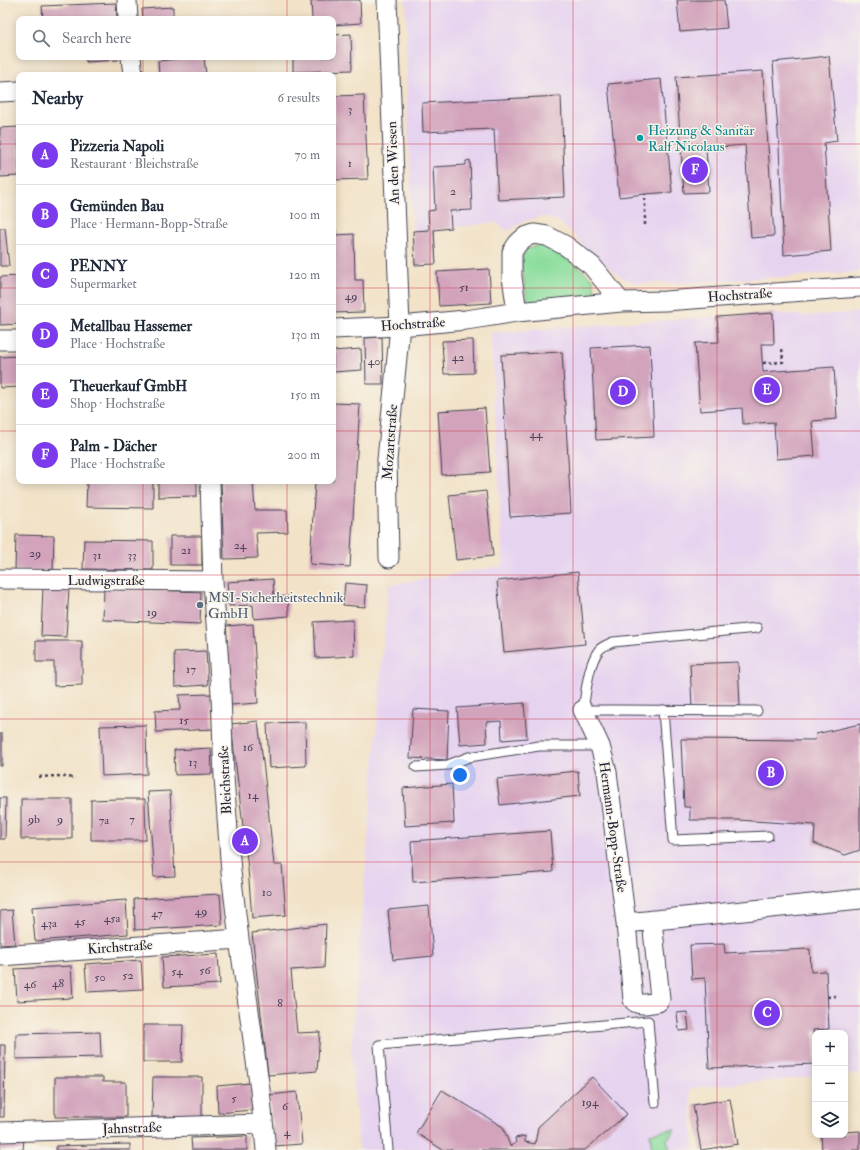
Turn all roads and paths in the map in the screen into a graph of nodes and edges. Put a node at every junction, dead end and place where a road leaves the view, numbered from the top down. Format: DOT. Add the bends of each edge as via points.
graph roads {
  1 [pos="127,0"];
  2 [pos="387,0"];
  3 [pos="128,16"];
  4 [pos="132,60"];
  5 [pos="133,72"];
  6 [pos="16,91"];
  7 [pos="0,92"];
  8 [pos="646,194"];
  9 [pos="645,225"];
  10 [pos="860,287"];
  11 [pos="621,302"];
  12 [pos="516,312"];
  13 [pos="400,326"];
  14 [pos="336,328"];
  15 [pos="0,340"];
  16 [pos="16,340"];
  17 [pos="782,346"];
  18 [pos="763,363"];
  19 [pos="210,484"];
  20 [pos="388,558"];
  21 [pos="0,579"];
  22 [pos="213,581"];
  23 [pos="757,628"];
  24 [pos="583,710"];
  25 [pos="663,710"];
  26 [pos="757,711"];
  27 [pos="600,746"];
  28 [pos="416,766"];
  29 [pos="39,777"];
  30 [pos="75,778"];
  31 [pos="768,836"];
  32 [pos="860,899"];
  33 [pos="652,920"];
  34 [pos="626,924"];
  35 [pos="239,939"];
  36 [pos="0,956"];
  37 [pos="836,996"];
  38 [pos="827,997"];
  39 [pos="655,1103"];
  40 [pos="263,1124"];
  41 [pos="0,1132"];
  42 [pos="266,1150"];
  43 [pos="388,1150"];
  1 -- 3 [label="street"];
  2 -- 13 [label="street, An den Wiesen"];
  4 -- 5 [label="street"];
  6 -- 7 [label="street"];
  8 -- 9 [label="path"];
  10 -- 11 [label="street, Hochstraße"];
  11 -- 12 [label="street, Hochstraße"];
  11 -- 12 [label="street" via="592,266 582,258 547,236 534,234 525,237 512,252"];
  12 -- 13 [label="street, Hochstraße"];
  13 -- 14 [label="street, Hochstraße"];
  13 -- 20 [label="street, Mozartstraße" via="387,460"];
  15 -- 16 [label="street"];
  17 -- 18 [label="path" via="783,362"];
  19 -- 22 [label="street, Bleichstraße"];
  21 -- 22 [label="street, Ludwigstraße"];
  22 -- 35 [label="street, Bleichstraße" via="224,777"];
  23 -- 24 [label="lane" via="613,642 600,648 588,678"];
  24 -- 25 [label="lane"];
  24 -- 27 [label="street, Hermann-Bopp-Straße"];
  25 -- 26 [label="lane"];
  25 -- 31 [label="lane" via="673,840"];
  27 -- 28 [label="lane" via="539,746 469,757 448,765"];
  27 -- 34 [label="street, Hermann-Bopp-Straße" via="607,772"];
  29 -- 30 [label="path"];
  32 -- 33 [label="street"];
  33 -- 34 [label="street"];
  33 -- 34 [label="street, Hermann-Bopp-Straße" via="660,999 658,1002 634,1003"];
  35 -- 36 [label="street, Kirchstraße"];
  35 -- 40 [label="street, Bleichstraße"];
  37 -- 38 [label="path"];
  39 -- 43 [label="lane" via="648,1021 379,1045"];
  40 -- 41 [label="street, Jahnstraße"];
  40 -- 42 [label="street, Bleichstraße"];
}
